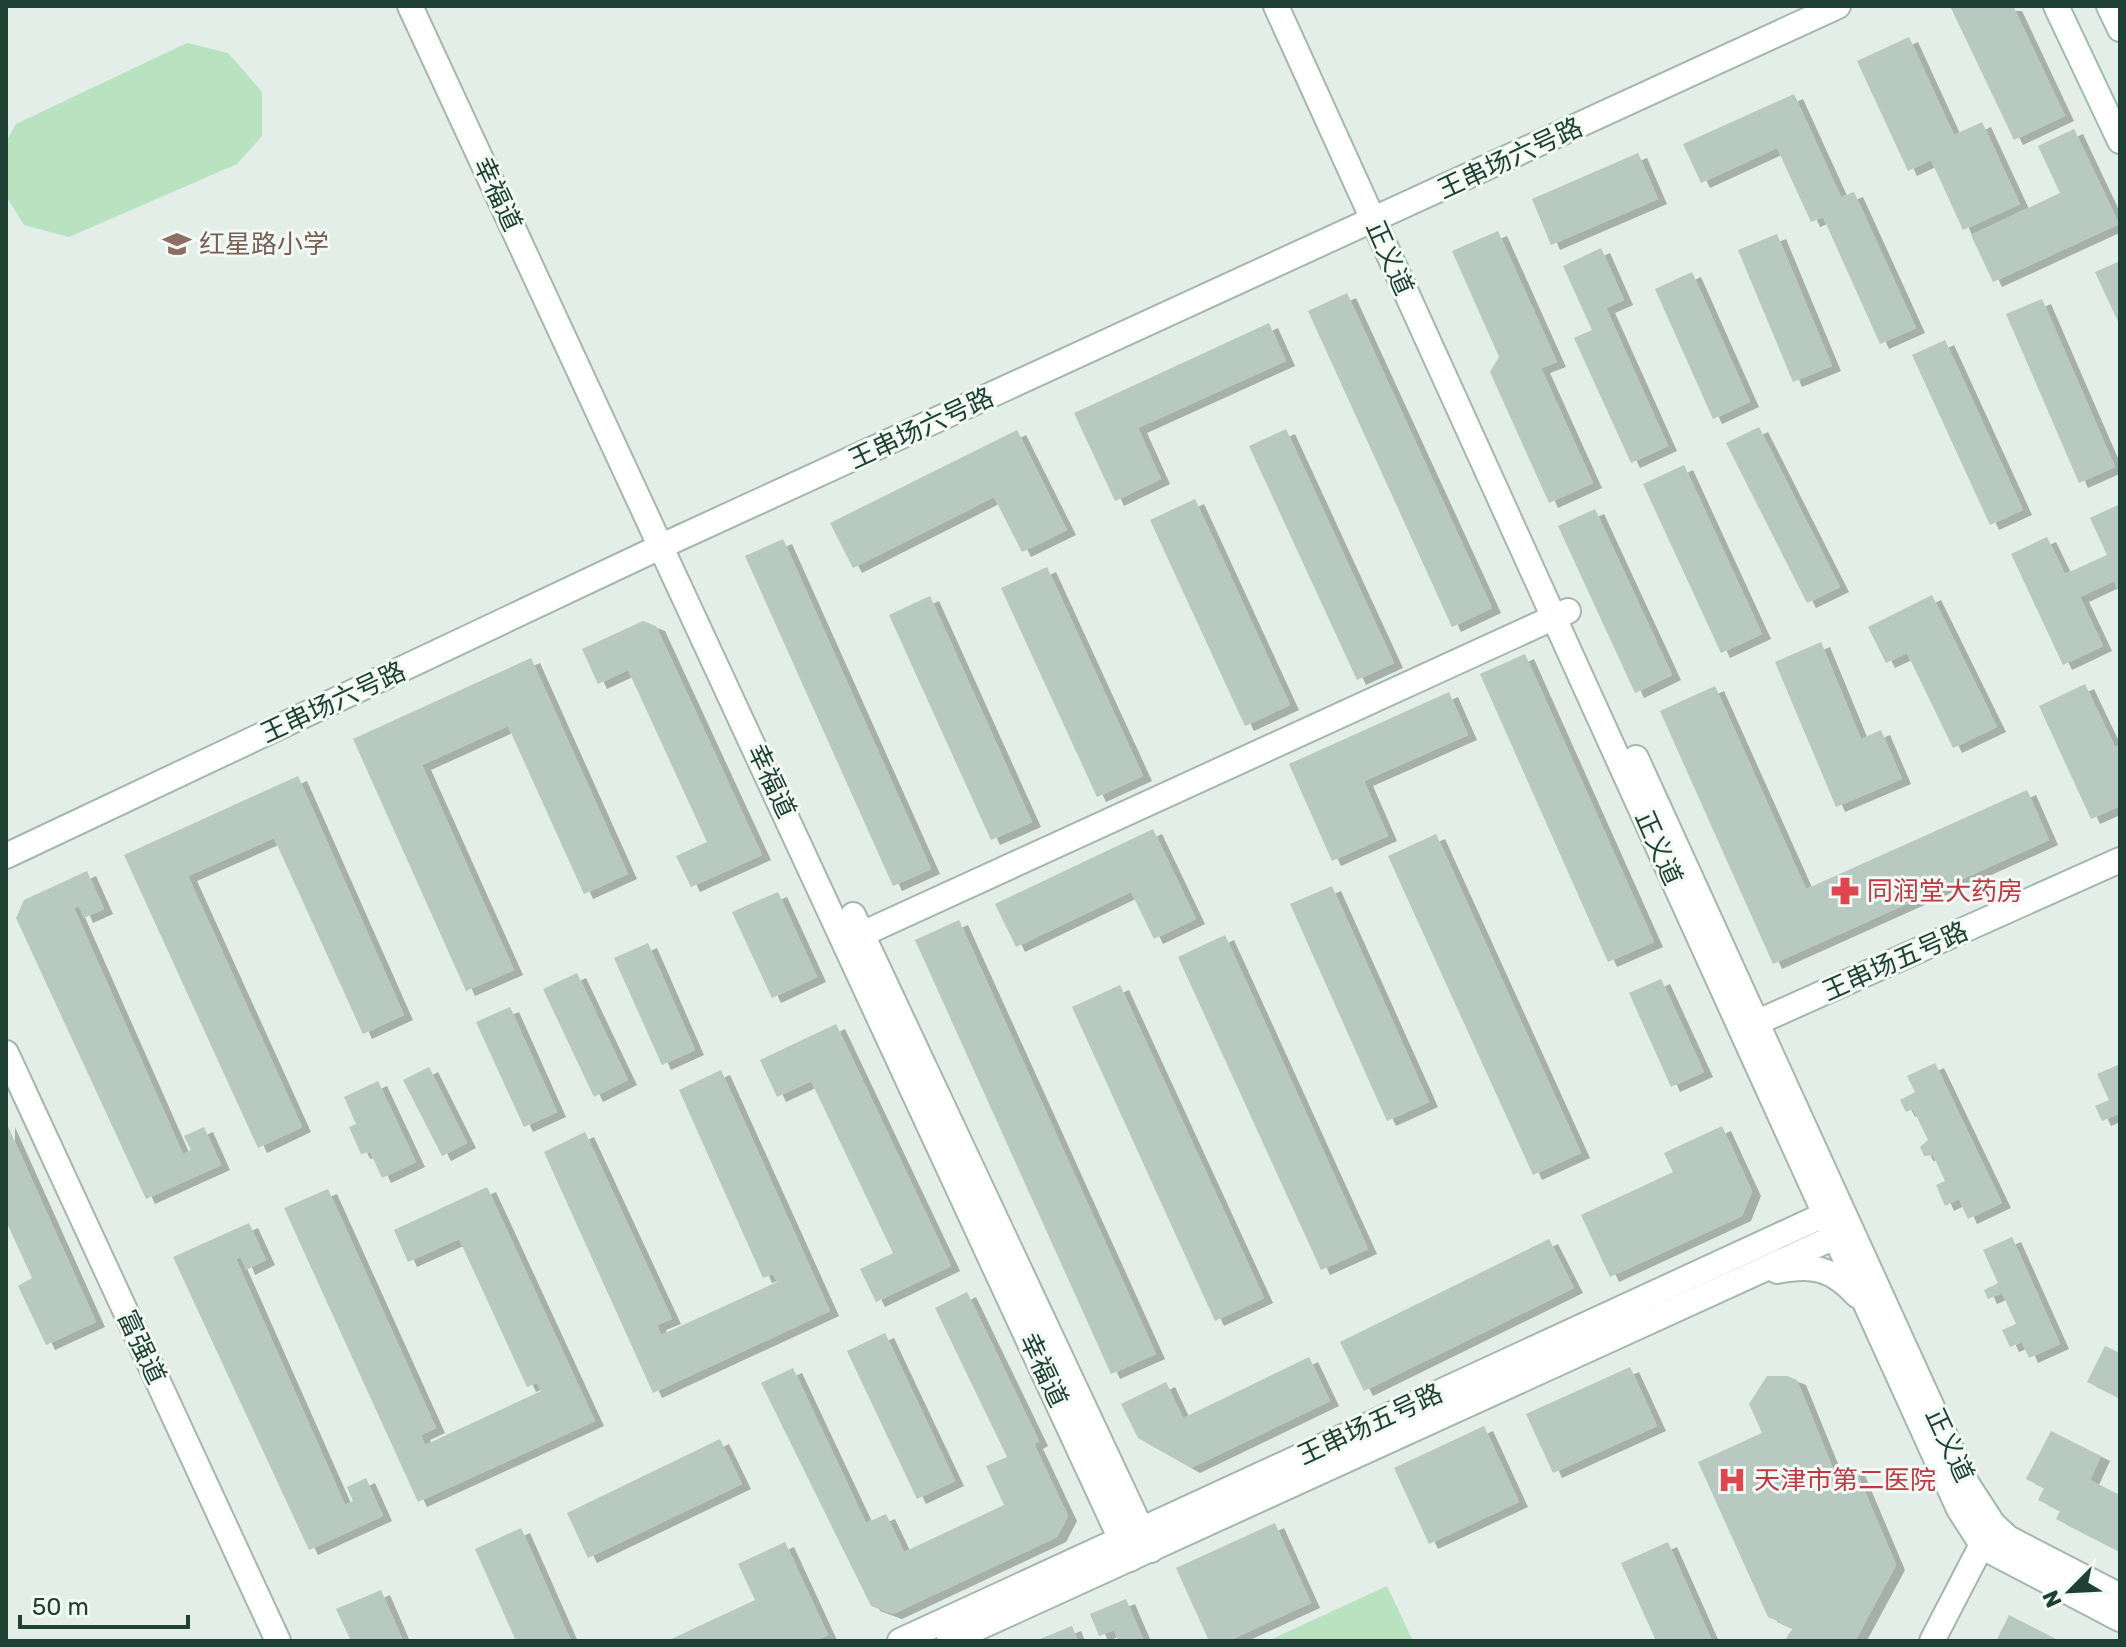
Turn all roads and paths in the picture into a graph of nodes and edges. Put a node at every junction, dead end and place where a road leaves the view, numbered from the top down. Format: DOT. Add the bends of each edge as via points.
graph roads {
  1 [pos="410,6"];
  2 [pos="428,6"];
  3 [pos="1276,6"];
  4 [pos="1293,6"];
  5 [pos="1838,6"];
  6 [pos="2056,6"];
  7 [pos="2109,6"];
  8 [pos="2120,29"];
  9 [pos="2120,141"];
  10 [pos="1381,218"];
  11 [pos="670,543"];
  12 [pos="1561,614"];
  13 [pos="6,856"];
  14 [pos="2120,860"];
  15 [pos="854,938"];
  16 [pos="1758,1022"];
  17 [pos="6,1053"];
  18 [pos="1833,1210"];
  19 [pos="1843,1233"];
  20 [pos="1764,1264"];
  21 [pos="1874,1301"];
  22 [pos="1987,1534"];
  23 [pos="1136,1544"];
  24 [pos="2120,1596"];
  25 [pos="2120,1619"];
  26 [pos="278,1641"];
  27 [pos="900,1641"];
  28 [pos="949,1641"];
  29 [pos="1932,1641"];
  1 -- 11 [label="street, 幸福道"];
  2 -- 11 [label="street, 幸福道"];
  3 -- 10 [label="street, 正义道"];
  4 -- 10 [label="street, 正义道"];
  5 -- 10 [label="street, 王串场六号路"];
  6 -- 9 [label="street"];
  7 -- 8 [label="street"];
  10 -- 11 [label="street, 王串场六号路"];
  10 -- 12 [label="street, 正义道"];
  11 -- 13 [label="street, 王串场六号路"];
  11 -- 15 [label="street, 幸福道"];
  12 -- 15 [label="street"];
  12 -- 16 [label="street, 正义道"];
  12 -- 18 [label="street, 正义道"];
  14 -- 16 [label="street, 王串场五号路"];
  15 -- 23 [label="street, 幸福道"];
  16 -- 18 [label="street, 正义道"];
  17 -- 26 [label="street, 富强道"];
  18 -- 19 [label="street, 正义道"];
  18 -- 23 [label="street, 王串场五号路"];
  19 -- 22 [label="street, 正义道" via="1959,1509"];
  19 -- 23 [label="street, 王串场五号路"];
  20 -- 21 [label="street" via="1824,1268"];
  22 -- 24 [label="street, 正义道"];
  22 -- 25 [label="street, 正义道"];
  22 -- 29 [label="street"];
  23 -- 27 [label="street, 王串场五号路"];
  23 -- 28 [label="street, 王串场五号路"];
}
